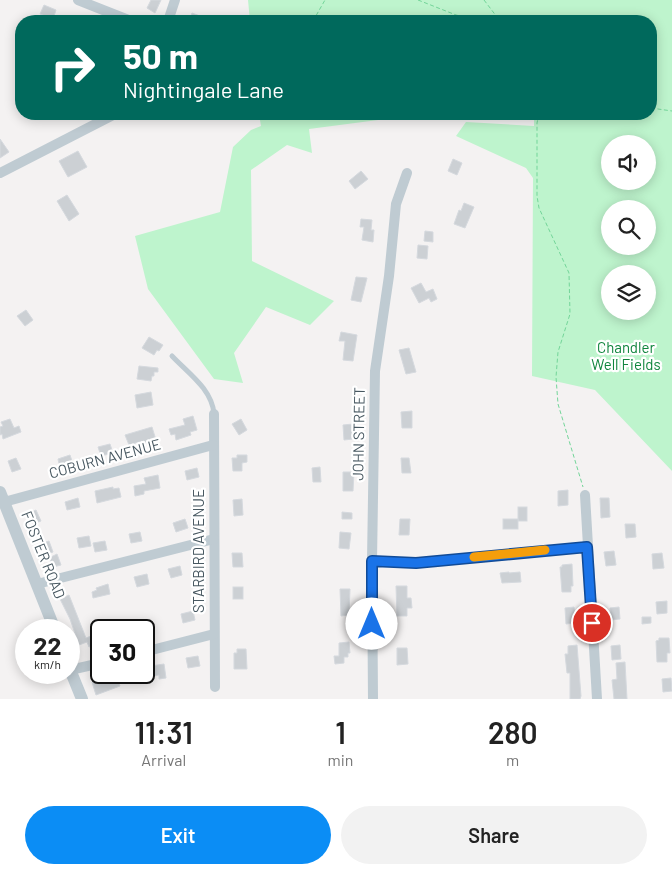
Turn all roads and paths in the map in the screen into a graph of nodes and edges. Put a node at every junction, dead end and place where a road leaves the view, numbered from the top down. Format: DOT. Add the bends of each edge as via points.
graph roads {
  1 [pos="78,0"];
  2 [pos="175,0"];
  3 [pos="325,0"];
  4 [pos="418,0"];
  5 [pos="484,0"];
  6 [pos="115,15"];
  7 [pos="170,15"];
  8 [pos="316,15"];
  9 [pos="454,15"];
  10 [pos="495,15"];
  11 [pos="657,109"];
  12 [pos="672,111"];
  13 [pos="103,120"];
  14 [pos="538,120"];
  15 [pos="0,173"];
  16 [pos="407,173"];
  17 [pos="172,356"];
  18 [pos="214,414"];
  19 [pos="213,445"];
  20 [pos="585,495"];
  21 [pos="2,497"];
  22 [pos="214,539"];
  23 [pos="587,547"];
  24 [pos="372,561"];
  25 [pos="37,584"];
  26 [pos="51,619"];
  27 [pos="214,634"];
  28 [pos="155,649"];
  29 [pos="76,684"];
  30 [pos="215,687"];
  31 [pos="82,699"];
  32 [pos="373,699"];
  33 [pos="598,699"];
  1 -- 6 [label="street"];
  2 -- 7 [label="street"];
  3 -- 8 [label="path"];
  4 -- 9 [label="path"];
  5 -- 10 [label="path"];
  11 -- 12 [label="path"];
  13 -- 15 [label="street"];
  14 -- 20 [label="path" via="539,208 569,273 570,314 558,352 558,404"];
  16 -- 24 [label="street, JOHN STREET" via="396,204 375,370"];
  17 -- 18 [label="lane" via="207,392"];
  18 -- 19 [label="street, STARBIRD AVENUE"];
  19 -- 21 [label="street, COBURN AVENUE"];
  19 -- 22 [label="street, STARBIRD AVENUE"];
  20 -- 23 [label="street"];
  21 -- 25 [label="street, FOSTER ROAD"];
  22 -- 25 [label="street"];
  22 -- 27 [label="street, STARBIRD AVENUE"];
  23 -- 24 [label="street" via="416,563"];
  23 -- 33 [label="street"];
  24 -- 32 [label="street, JOHN STREET"];
  25 -- 26 [label="street, FOSTER ROAD"];
  27 -- 28 [label="street"];
  27 -- 30 [label="street, STARBIRD AVENUE"];
  29 -- 31 [label="street"];
}
